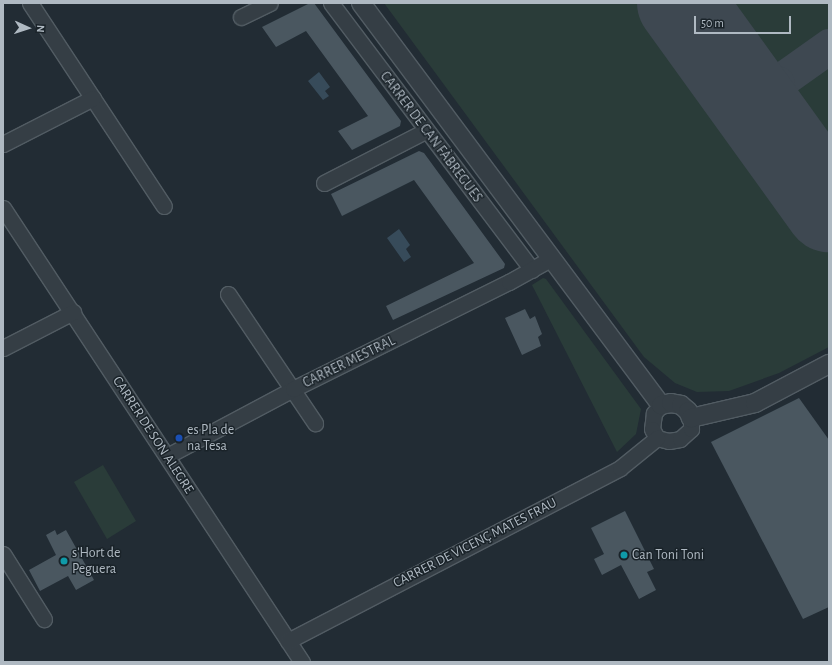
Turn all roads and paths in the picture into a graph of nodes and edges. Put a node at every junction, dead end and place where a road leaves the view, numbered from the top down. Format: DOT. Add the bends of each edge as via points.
graph roads {
  1 [pos="30,3"];
  2 [pos="270,3"];
  3 [pos="331,3"];
  4 [pos="361,3"];
  5 [pos="241,17"];
  6 [pos="93,98"];
  7 [pos="425,130"];
  8 [pos="3,144"];
  9 [pos="324,183"];
  10 [pos="164,206"];
  11 [pos="3,208"];
  12 [pos="552,258"];
  13 [pos="532,270"];
  14 [pos="228,294"];
  15 [pos="73,312"];
  16 [pos="3,348"];
  17 [pos="829,364"];
  18 [pos="293,390"];
  19 [pos="661,405"];
  20 [pos="691,418"];
  21 [pos="315,423"];
  22 [pos="657,438"];
  23 [pos="167,456"];
  24 [pos="3,554"];
  25 [pos="44,619"];
  26 [pos="288,641"];
  27 [pos="302,662"];
  1 -- 6 [label="street"];
  2 -- 5 [label="street"];
  3 -- 7 [label="street, CARRER DE CAN FÀBREGUES"];
  4 -- 12 [label="street"];
  6 -- 8 [label="street"];
  6 -- 10 [label="street"];
  7 -- 9 [label="street"];
  7 -- 13 [label="street, CARRER DE CAN FÀBREGUES"];
  11 -- 15 [label="street, CARRER DE SON ALEGRE"];
  12 -- 13 [label="street, CARRER MESTRAL"];
  12 -- 19 [label="street"];
  13 -- 18 [label="street, CARRER MESTRAL"];
  14 -- 18 [label="street"];
  15 -- 16 [label="street"];
  15 -- 23 [label="street, CARRER DE SON ALEGRE"];
  17 -- 20 [label="street" via="755,403"];
  18 -- 21 [label="street"];
  18 -- 23 [label="street, CARRER MESTRAL"];
  19 -- 20 [label="street" via="681,405 688,410"];
  19 -- 22 [label="street" via="654,413 652,429"];
  20 -- 22 [label="street" via="691,430 680,439 668,441"];
  22 -- 26 [label="street, CARRER DE VICENÇ MATES FRAU" via="620,468"];
  23 -- 26 [label="street, CARRER DE SON ALEGRE"];
  24 -- 25 [label="street"];
  26 -- 27 [label="street, CARRER DE SON ALEGRE"];
}
